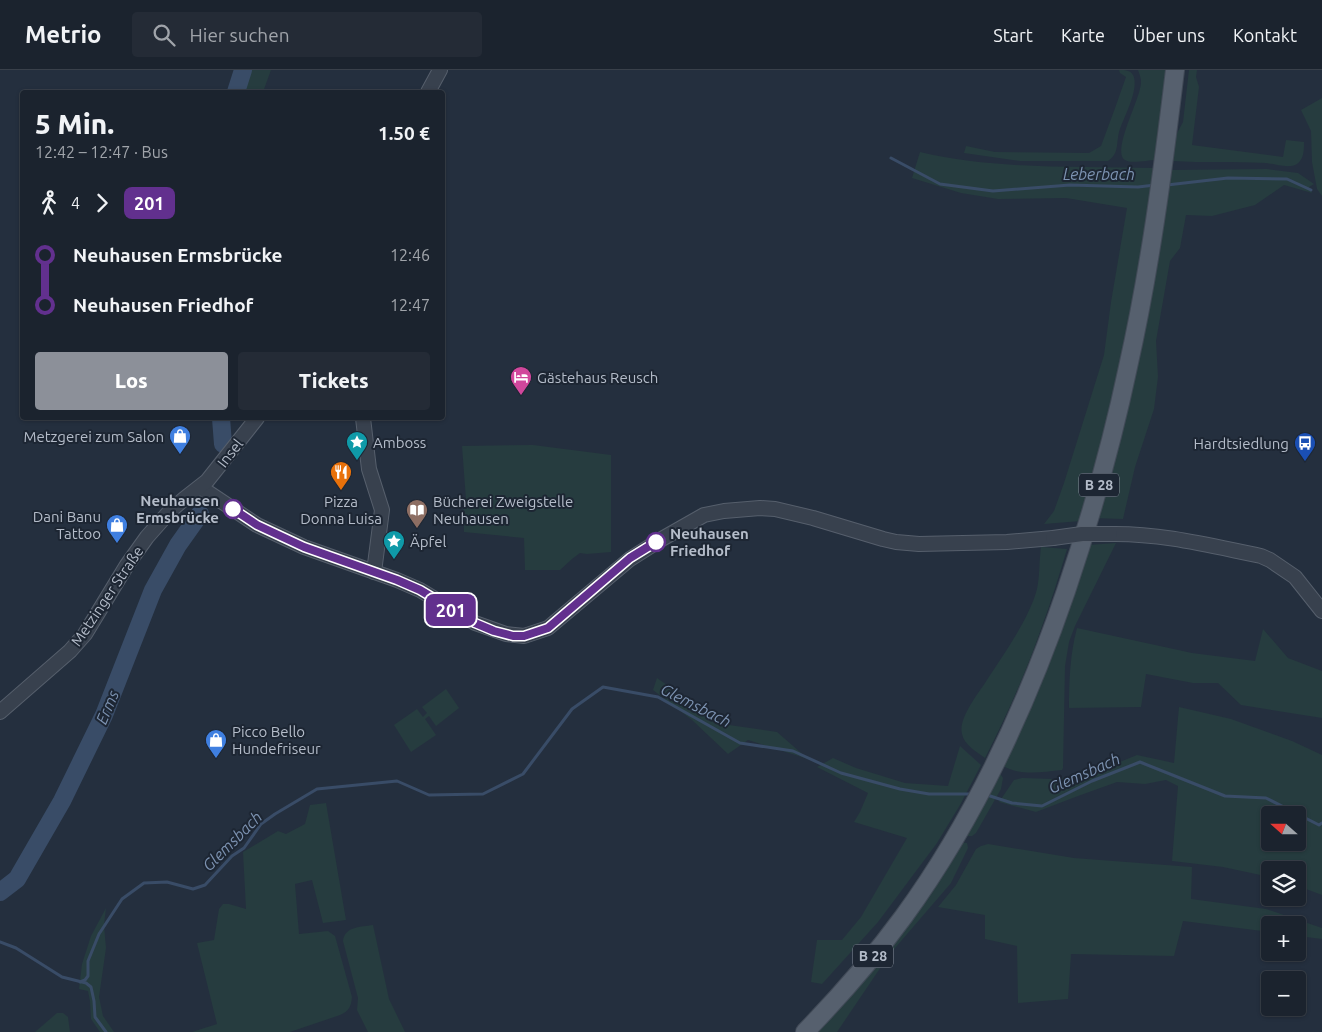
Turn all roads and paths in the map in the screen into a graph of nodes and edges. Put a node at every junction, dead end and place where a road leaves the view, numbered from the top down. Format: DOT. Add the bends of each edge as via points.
graph roads {
  1 [pos="440,70"];
  2 [pos="1175,70"];
  3 [pos="429,90"];
  4 [pos="255,420"];
  5 [pos="363,420"];
  6 [pos="200,487"];
  7 [pos="374,572"];
  8 [pos="1322,611"];
  9 [pos="0,712"];
  10 [pos="805,1032"];
  1 -- 3 [label="street"];
  2 -- 10 [label="main road, B 28" via="1142,302 1112,436 1074,565 1032,681 976,801 932,874 876,952"];
  4 -- 6 [label="street, Insel"];
  5 -- 7 [label="street" via="369,469 382,510"];
  6 -- 7 [label="street" via="257,525 304,547"];
  6 -- 9 [label="street, Metzinger Straße" via="170,511 147,537 85,634"];
  7 -- 8 [label="street, bridge" via="420,590 475,623 506,634 524,636 548,628 630,558 704,515 760,508 801,514 902,542 1007,542 1128,533 1165,537 1270,560 1295,577"];
}
